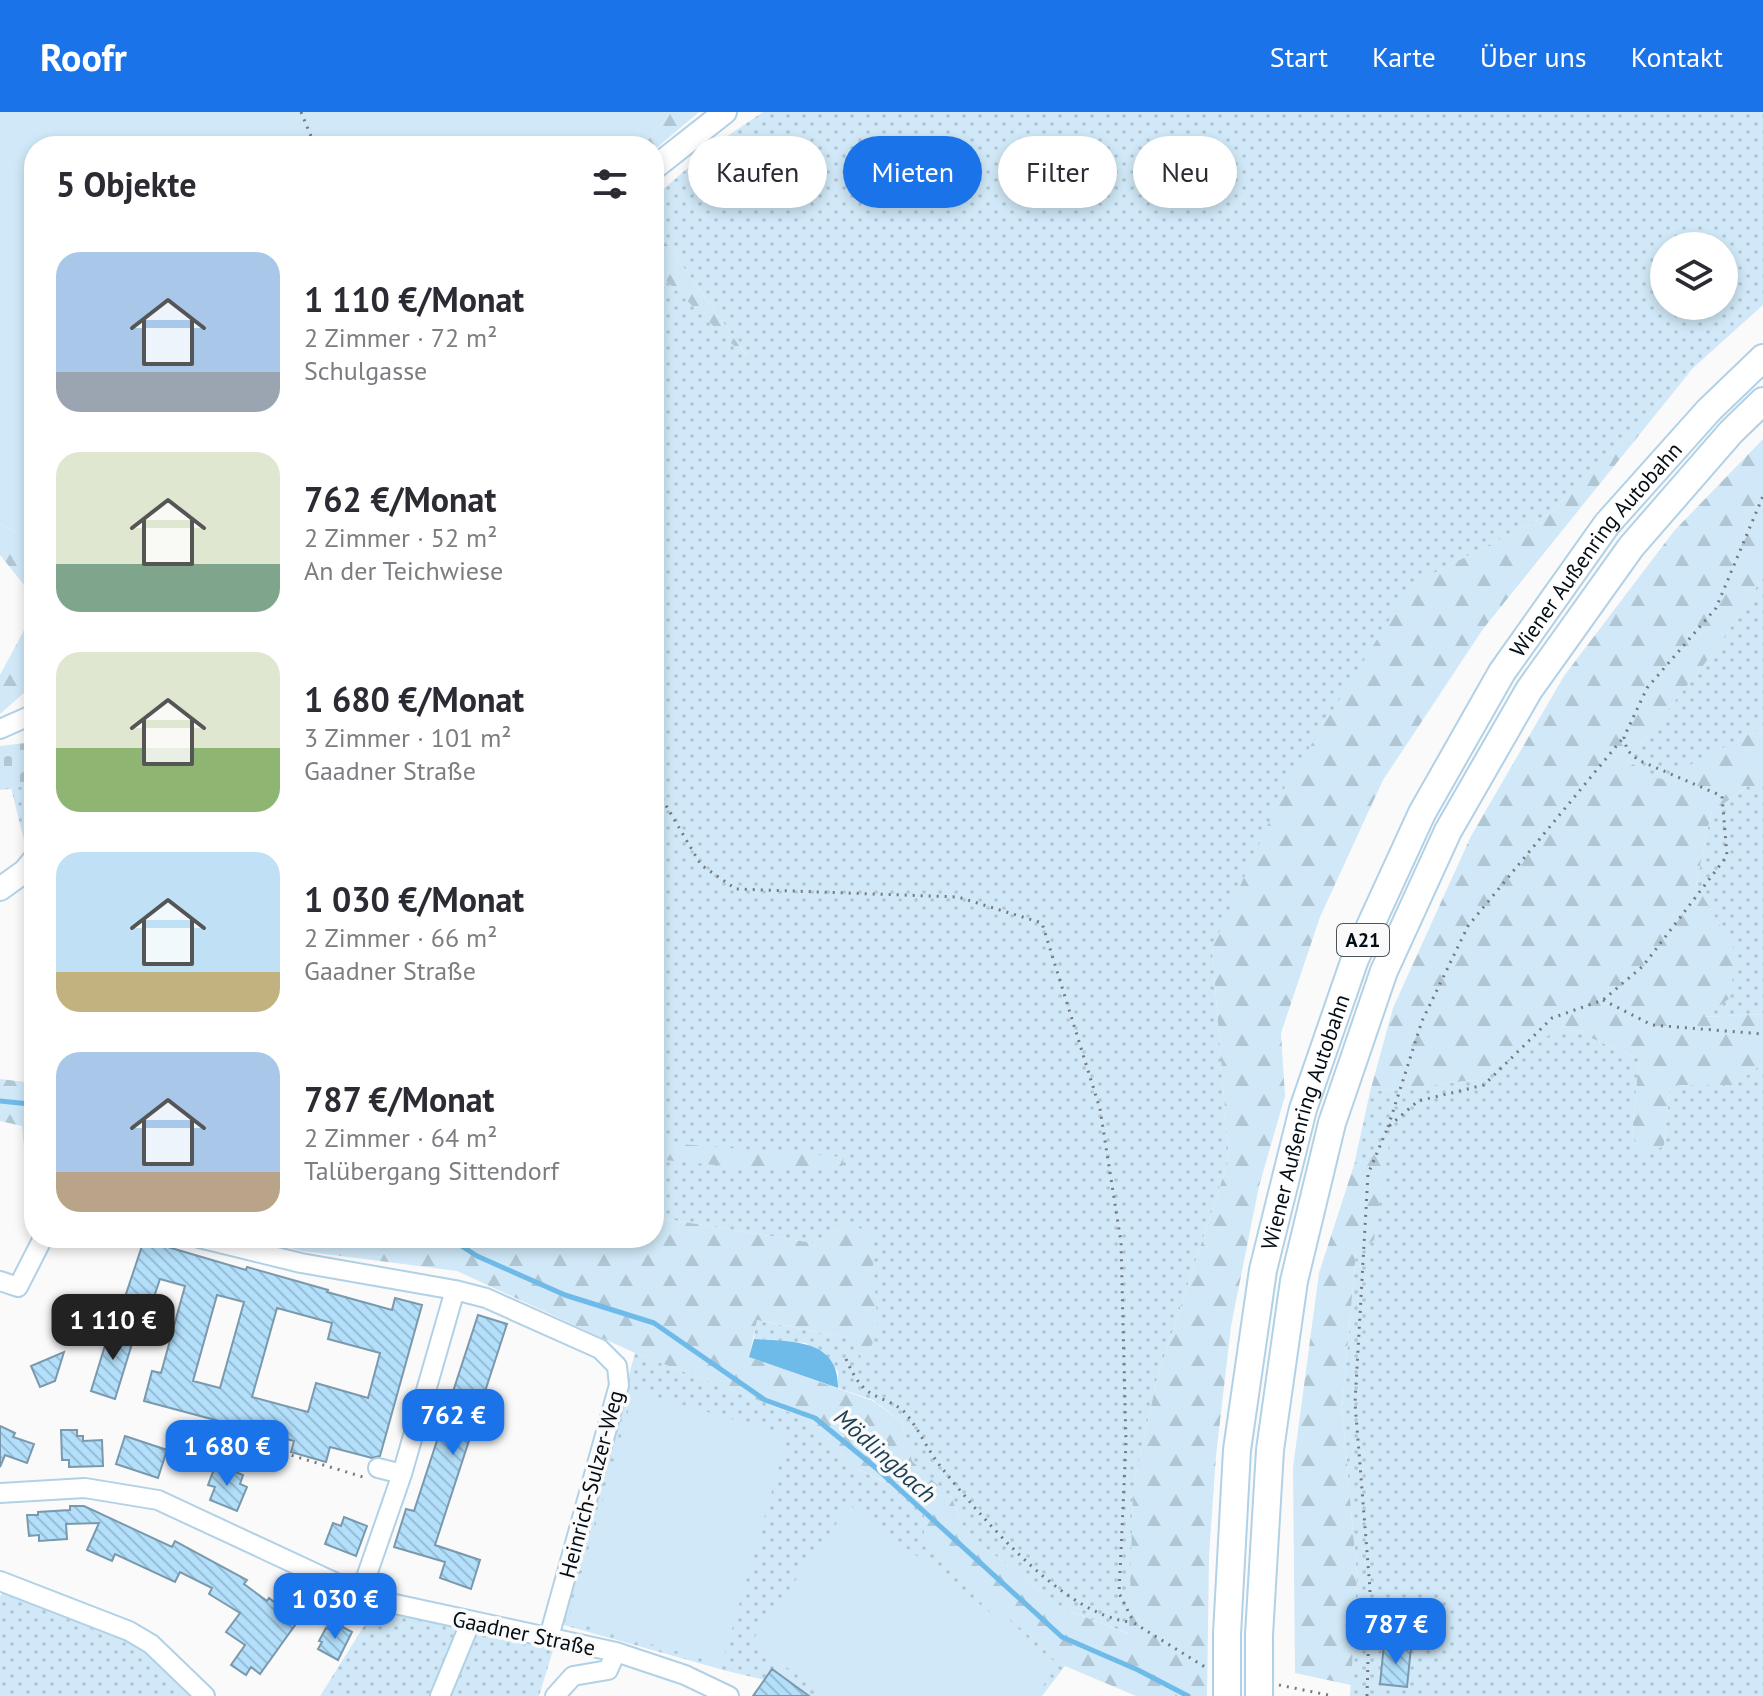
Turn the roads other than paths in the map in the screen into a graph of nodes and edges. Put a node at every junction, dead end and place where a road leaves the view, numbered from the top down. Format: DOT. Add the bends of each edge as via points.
graph roads {
  1 [pos="725,112"];
  2 [pos="664,160"];
  3 [pos="1763,358"];
  4 [pos="1763,401"];
  5 [pos="24,718"];
  6 [pos="0,729"];
  7 [pos="24,872"];
  8 [pos="0,889"];
  9 [pos="38,1248"];
  10 [pos="240,1248"];
  11 [pos="0,1281"];
  12 [pos="455,1290"];
  13 [pos="378,1468"];
  14 [pos="400,1480"];
  15 [pos="0,1493"];
  16 [pos="0,1581"];
  17 [pos="361,1592"];
  18 [pos="471,1621"];
  19 [pos="549,1637"];
  20 [pos="616,1652"];
  21 [pos="1266,1690"];
  22 [pos="205,1696"];
  23 [pos="440,1696"];
  24 [pos="555,1696"];
  25 [pos="729,1696"];
  26 [pos="1227,1696"];
  1 -- 2 [label="main road"];
  3 -- 26 [label="highway, Wiener Außenring Autobahn / A21, bridge" via="1607,524 1502,672 1422,813 1355,959 1303,1109 1263,1270 1237,1450"];
  4 -- 21 [label="highway, Wiener Außenring Autobahn / A21, bridge" via="1631,547 1529,690 1448,831 1384,971 1332,1123 1294,1281 1270,1450 1259,1635"];
  5 -- 6 [label="street"];
  7 -- 8 [label="main road"];
  9 -- 11 [label="street" via="18,1287"];
  10 -- 12 [label="street, Heinrich-Sulzer-Weg"];
  12 -- 14 [label="street"];
  12 -- 19 [label="street, Heinrich-Sulzer-Weg" via="486,1298 600,1349 617,1366 619,1385"];
  13 -- 14 [label="street"];
  14 -- 17 [label="street"];
  15 -- 17 [label="street, Gaadner Straße" via="85,1488 158,1500"];
  16 -- 22 [label="street" via="129,1631 151,1644"];
  17 -- 18 [label="street, Gaadner Straße"];
  18 -- 19 [label="street, Gaadner Straße"];
  18 -- 23 [label="street"];
  19 -- 20 [label="street, Gaadner Straße"];
  20 -- 24 [label="street" via="608,1670 573,1676"];
  20 -- 25 [label="street, Gaadner Straße"];
}
